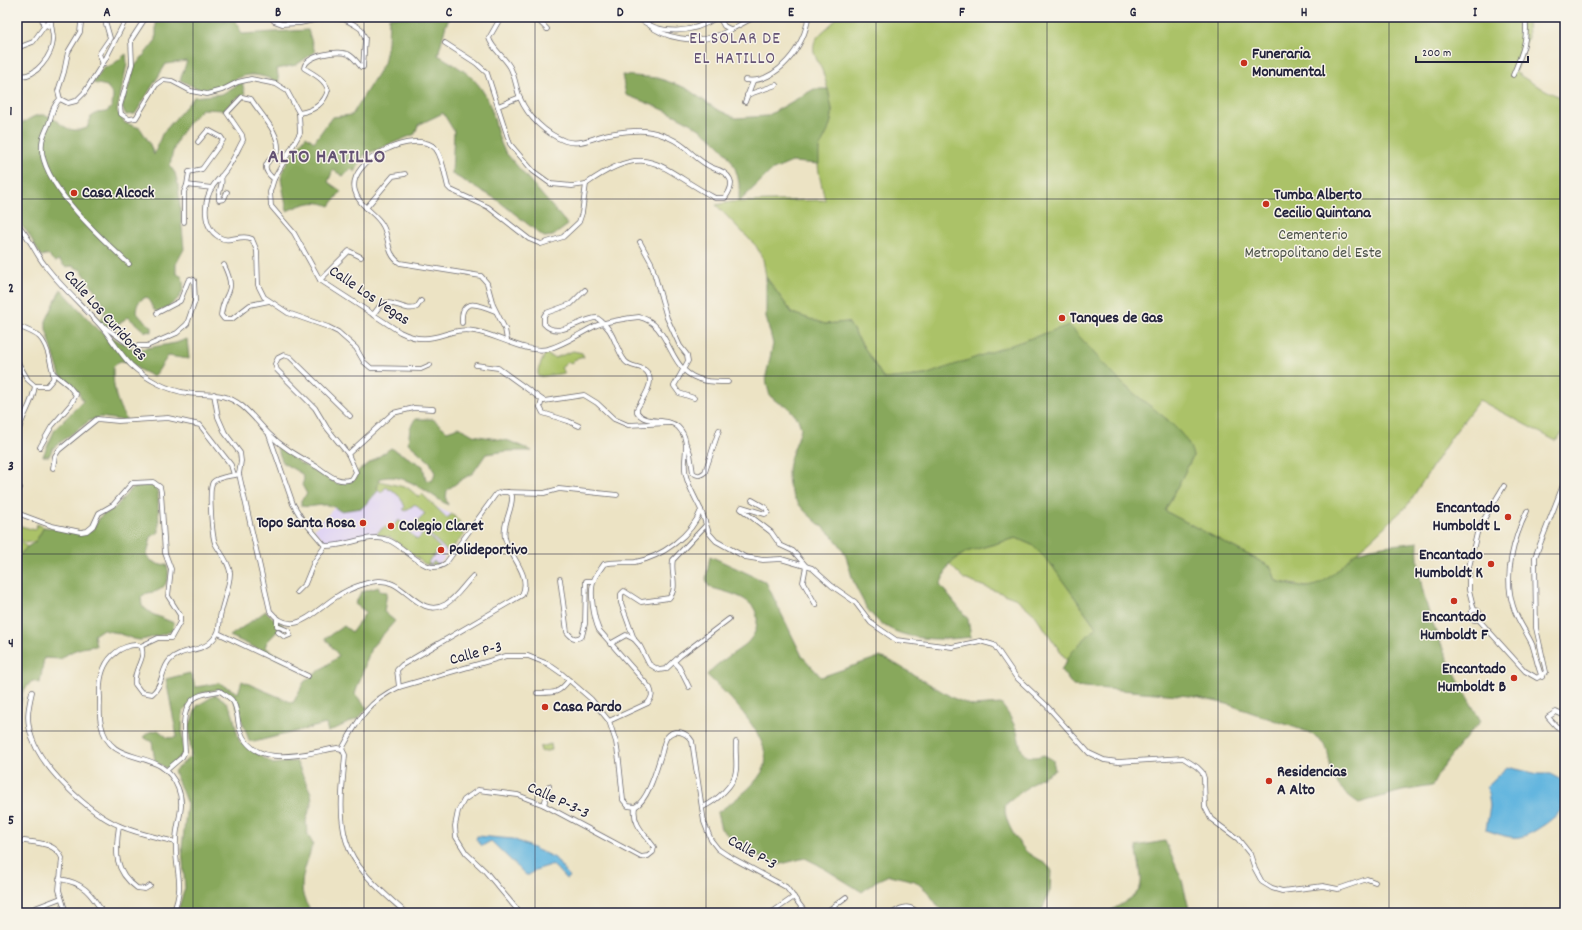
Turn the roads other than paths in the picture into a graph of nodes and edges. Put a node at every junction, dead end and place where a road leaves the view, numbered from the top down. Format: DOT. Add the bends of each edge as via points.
graph roads {
  1 [pos="42,17"];
  2 [pos="51,17"];
  3 [pos="78,17"];
  4 [pos="104,17"];
  5 [pos="127,17"];
  6 [pos="146,17"];
  7 [pos="272,17"];
  8 [pos="501,17"];
  9 [pos="536,17"];
  10 [pos="637,17"];
  11 [pos="718,17"];
  12 [pos="755,17"];
  13 [pos="808,17"];
  14 [pos="1525,17"];
  15 [pos="648,24"];
  16 [pos="46,26"];
  17 [pos="51,29"];
  18 [pos="547,29"];
  19 [pos="730,29"];
  20 [pos="445,43"];
  21 [pos="17,48"];
  22 [pos="102,64"];
  23 [pos="17,75"];
  24 [pos="1513,75"];
  25 [pos="745,80"];
  26 [pos="753,81"];
  27 [pos="776,85"];
  28 [pos="747,95"];
  29 [pos="520,97"];
  30 [pos="60,99"];
  31 [pos="745,102"];
  32 [pos="498,106"];
  33 [pos="299,113"];
  34 [pos="198,142"];
  35 [pos="405,174"];
  36 [pos="221,176"];
  37 [pos="274,179"];
  38 [pos="586,184"];
  39 [pos="187,185"];
  40 [pos="212,188"];
  41 [pos="227,192"];
  42 [pos="366,208"];
  43 [pos="184,222"];
  44 [pos="17,224"];
  45 [pos="640,242"];
  46 [pos="361,257"];
  47 [pos="128,264"];
  48 [pos="224,265"];
  49 [pos="320,280"];
  50 [pos="585,290"];
  51 [pos="269,301"];
  52 [pos="421,301"];
  53 [pos="496,311"];
  54 [pos="157,313"];
  55 [pos="373,315"];
  56 [pos="96,320"];
  57 [pos="462,323"];
  58 [pos="604,324"];
  59 [pos="17,326"];
  60 [pos="507,340"];
  61 [pos="17,361"];
  62 [pos="430,365"];
  63 [pos="476,365"];
  64 [pos="683,370"];
  65 [pos="53,373"];
  66 [pos="728,382"];
  67 [pos="35,386"];
  68 [pos="214,394"];
  69 [pos="694,398"];
  70 [pos="542,400"];
  71 [pos="433,409"];
  72 [pos="350,416"];
  73 [pos="672,423"];
  74 [pos="579,426"];
  75 [pos="19,430"];
  76 [pos="719,430"];
  77 [pos="269,434"];
  78 [pos="687,445"];
  79 [pos="40,447"];
  80 [pos="348,454"];
  81 [pos="53,468"];
  82 [pos="236,474"];
  83 [pos="1565,480"];
  84 [pos="1504,486"];
  85 [pos="508,492"];
  86 [pos="617,495"];
  87 [pos="752,500"];
  88 [pos="701,510"];
  89 [pos="1527,511"];
  90 [pos="17,513"];
  91 [pos="706,525"];
  92 [pos="324,546"];
  93 [pos="806,566"];
  94 [pos="473,576"];
  95 [pos="560,578"];
  96 [pos="594,581"];
  97 [pos="297,592"];
  98 [pos="816,605"];
  99 [pos="277,618"];
  100 [pos="729,619"];
  101 [pos="278,632"];
  102 [pos="218,633"];
  103 [pos="634,639"];
  104 [pos="610,644"];
  105 [pos="141,646"];
  106 [pos="674,662"];
  107 [pos="308,676"];
  108 [pos="1542,677"];
  109 [pos="569,680"];
  110 [pos="399,687"];
  111 [pos="689,688"];
  112 [pos="32,692"];
  113 [pos="537,693"];
  114 [pos="1565,716"];
  115 [pos="609,721"];
  116 [pos="1565,731"];
  117 [pos="736,742"];
  118 [pos="342,748"];
  119 [pos="168,769"];
  120 [pos="549,786"];
  121 [pos="544,805"];
  122 [pos="635,807"];
  123 [pos="703,807"];
  124 [pos="119,826"];
  125 [pos="17,840"];
  126 [pos="176,842"];
  127 [pos="59,879"];
  128 [pos="1375,882"];
  129 [pos="150,886"];
  130 [pos="794,897"];
  131 [pos="846,897"];
  132 [pos="61,898"];
  133 [pos="22,913"];
  134 [pos="66,913"];
  135 [pos="103,913"];
  136 [pos="173,913"];
  137 [pos="406,913"];
  138 [pos="520,913"];
  139 [pos="771,913"];
  140 [pos="806,913"];
  141 [pos="825,913"];
  142 [pos="893,913"];
  143 [pos="918,913"];
  1 -- 16 [label="street" via="42,22"];
  2 -- 16 [label="street"];
  2 -- 17 [label="street"];
  3 -- 30 [label="street" via="81,30 67,55 58,91"];
  4 -- 22 [label="street" via="110,38 99,54"];
  5 -- 22 [label="street"];
  6 -- 33 [label="street, Calle Los Vegas" via="130,44 132,64 120,106 121,114 125,118 136,118 156,85 163,80 207,94 251,79 276,84 287,91"];
  7 -- 33 [label="street" via="274,21 282,24 300,24 328,17 344,19 361,28 366,38 363,67 346,53 329,54 308,60 304,68 324,82 328,90 324,99 314,109"];
  8 -- 29 [label="street" via="489,38 491,45 506,60 513,72"];
  9 -- 18 [label="street"];
  10 -- 15 [label="street"];
  11 -- 15 [label="street" via="686,30 671,31"];
  11 -- 19 [label="street" via="724,26"];
  12 -- 19 [label="street"];
  13 -- 26 [label="street" via="798,50 772,72"];
  14 -- 24 [label="street" via="1527,28 1524,47"];
  15 -- 19 [label="street" via="655,31 669,36 692,39 716,36"];
  16 -- 17 [label="street"];
  16 -- 21 [label="street" via="32,42"];
  17 -- 23 [label="street" via="52,43 42,64 31,74"];
  20 -- 32 [label="street" via="488,73"];
  22 -- 30 [label="street" via="79,100 68,104"];
  25 -- 26 [label="street"];
  26 -- 28 [label="street"];
  27 -- 28 [label="street"];
  28 -- 31 [label="street"];
  29 -- 32 [label="street"];
  29 -- 38 [label="street" via="524,108 540,127 564,140 575,143 588,142 608,134 631,131 660,134 673,139 708,166 728,174 731,183 730,191 725,198 715,198 656,163 633,160 605,170"];
  30 -- 47 [label="street" via="52,111 42,143 42,156 62,196"];
  32 -- 38 [label="street" via="510,144 534,171 551,184"];
  33 -- 37 [label="street, Calle Los Vegas" via="300,133"];
  34 -- 39 [label="street" via="208,130 223,140 202,170 189,172"];
  35 -- 42 [label="street" via="393,176 388,180"];
  36 -- 37 [label="street" via="243,140 227,113 242,97 247,97 251,99 278,142 278,151 266,163 265,168"];
  36 -- 40 [label="street"];
  36 -- 41 [label="street" via="223,182 218,195 219,200 224,199"];
  37 -- 49 [label="street, Calle Los Vegas" via="270,192 271,206 294,233"];
  38 -- 42 [label="street" via="579,222 562,237 541,244 529,239 488,207 451,190 436,150 428,143 408,141 365,161 359,169 354,189"];
  39 -- 40 [label="street"];
  39 -- 43 [label="street" via="184,192"];
  40 -- 51 [label="street" via="205,216 212,231 227,240 241,237 252,239 257,251 260,293"];
  42 -- 53 [label="street" via="384,227 394,259 400,263 481,276 487,283"];
  44 -- 56 [label="street, Calle Los Curidores" via="30,240 43,264"];
  45 -- 64 [label="street" via="651,262 666,318 687,355 688,361"];
  46 -- 49 [label="street" via="349,251"];
  48 -- 51 [label="street" via="230,277 231,287 221,310 224,319 232,319 250,305"];
  49 -- 55 [label="street, Calle Los Vegas"];
  50 -- 58 [label="street" via="571,304 546,313 544,324 551,329 562,329 596,318"];
  51 -- 62 [label="street" via="288,313 338,332 356,348 371,368 421,369"];
  52 -- 55 [label="street" via="417,307 411,309 390,302 382,303"];
  53 -- 57 [label="street" via="470,304 461,312"];
  53 -- 60 [label="street" via="506,329"];
  54 -- 56 [label="street" via="180,301 188,280 194,280 195,301 187,324 177,333 160,341 147,346 136,346 127,343"];
  55 -- 60 [label="street, Calle Los Vegas" via="411,338 434,339 474,330"];
  56 -- 68 [label="street, Calle Los Curidores" via="123,356 141,374 172,389 188,393"];
  58 -- 60 [label="street, Calle Los Vegas" via="547,349 524,347"];
  58 -- 64 [label="street" via="633,317 649,320"];
  58 -- 73 [label="street" via="626,361 647,372 649,387 637,409 639,416"];
  59 -- 65 [label="street" via="33,331 43,340 48,349"];
  61 -- 67 [label="street" via="28,380"];
  63 -- 70 [label="street" via="498,368"];
  64 -- 66 [label="street" via="708,382"];
  64 -- 69 [label="street" via="674,386 679,392"];
  65 -- 67 [label="street" via="53,379 47,386"];
  65 -- 79 [label="street" via="76,395 52,426"];
  67 -- 75 [label="street" via="32,403"];
  68 -- 77 [label="street, Calle Los Curidores" via="238,403 255,417"];
  68 -- 82 [label="street" via="218,417 225,433 240,453 241,461"];
  70 -- 73 [label="street" via="584,395 614,418 628,425"];
  70 -- 74 [label="street" via="540,407 543,413"];
  71 -- 80 [label="street" via="414,408 393,413"];
  72 -- 80 [label="street, Calle Los Curidores" via="290,357 284,355 278,358 275,364 277,370 315,408"];
  73 -- 78 [label="street" via="685,436"];
  76 -- 78 [label="street" via="702,475 697,476 693,473"];
  77 -- 80 [label="street, Calle Los Curidores" via="292,453 336,479 349,480 355,476"];
  77 -- 92 [label="street" via="293,504"];
  78 -- 88 [label="street" via="684,464 686,476"];
  81 -- 82 [label="street" via="54,456 59,450 97,419 118,421 168,418 200,425"];
  82 -- 99 [label="street" via="270,611"];
  82 -- 102 [label="street" via="215,481 210,497 214,539 226,559 230,574"];
  83 -- 108 [label="street" via="1535,557 1536,628 1546,672"];
  84 -- 108 [label="street" via="1478,529 1469,567 1469,590 1474,610 1480,613 1478,619 1525,671 1537,678"];
  85 -- 86 [label="street" via="544,493 559,489"];
  85 -- 92 [label="street" via="496,494 441,568 427,566 401,546 387,540 369,538"];
  85 -- 110 [label="street" via="512,496 512,504 506,522 505,536 508,548 523,575 522,595 402,665 397,670"];
  87 -- 93 [label="street" via="768,512 764,514 742,507 741,509 771,532 780,545 793,551"];
  88 -- 91 [label="street"];
  88 -- 96 [label="street" via="689,531 667,548 635,562 604,564"];
  89 -- 108 [label="street" via="1513,547 1510,590 1513,606 1531,644"];
  90 -- 105 [label="street" via="52,526 88,531 99,513 113,506 132,483 153,482 160,487 165,553 171,569 168,596 180,615 180,622 173,636 150,641"];
  91 -- 93 [label="street" via="716,541 745,557 781,559"];
  91 -- 103 [label="street" via="674,560 673,592 669,598 641,602 624,591 621,594 621,603"];
  92 -- 97 [label="street" via="305,584"];
  93 -- 98 [label="street" via="803,582"];
  93 -- 128 [label="street" via="855,602 871,623 896,640 952,647 980,641 994,645 1016,677 1046,705 1089,753 1104,760 1118,762 1183,758 1197,767 1204,778 1205,807 1211,820 1238,839 1250,854 1262,882 1272,888 1282,891 1323,886 1338,889 1367,879"];
  94 -- 99 [label="street" via="446,604 433,609 423,606 393,584 373,581 336,597 304,621 291,623"];
  95 -- 96 [label="street" via="567,632 576,639 582,636 585,624 586,581"];
  96 -- 104 [label="street" via="592,590 596,623"];
  99 -- 101 [label="street" via="277,626 289,630 290,635 286,637"];
  100 -- 106 [label="street"];
  102 -- 105 [label="street" via="211,642 200,649 169,660 152,694 141,692 135,684 135,675 143,655"];
  102 -- 107 [label="street"];
  103 -- 104 [label="street" via="626,635"];
  103 -- 106 [label="street" via="654,668 666,669"];
  104 -- 115 [label="street" via="650,688 652,697 648,703"];
  105 -- 119 [label="street" via="131,646 118,651 104,668 100,683 101,724 107,738 118,750 129,756 154,761"];
  106 -- 111 [label="street"];
  109 -- 110 [label="street, Calle P-3" via="548,664 528,656 506,656"];
  109 -- 113 [label="street" via="562,690 556,693"];
  109 -- 115 [label="street, Calle P-3" via="591,699"];
  110 -- 118 [label="street, Calle P-3" via="372,703"];
  112 -- 124 [label="street" via="28,719 36,748 51,769 73,791 94,810"];
  114 -- 116 [label="street" via="1556,712 1548,717"];
  115 -- 122 [label="street, Calle P-3" via="617,748 623,800 628,806"];
  117 -- 123 [label="street" via="736,772 733,781 711,804"];
  118 -- 119 [label="street" via="275,758 263,754 250,747 240,731 233,701 220,691 201,695 187,707 184,726 185,751"];
  118 -- 137 [label="street" via="345,755 342,818 346,842 357,863 372,881"];
  119 -- 126 [label="street" via="176,782 182,802"];
  120 -- 121 [label="street"];
  121 -- 122 [label="street, Calle P-3-3" via="641,856 648,856 654,847 636,824"];
  121 -- 138 [label="street, Calle P-3-3" via="518,795 478,790 464,800 457,815 456,837 462,847"];
  122 -- 123 [label="street, Calle P-3" via="644,799 667,737 681,732 688,735 692,741"];
  123 -- 130 [label="street, Calle P-3" via="704,822 711,840 718,849 776,880"];
  124 -- 126 [label="street"];
  124 -- 129 [label="street" via="117,837 120,870 137,888 145,889"];
  125 -- 127 [label="street" via="46,845 56,850 62,858"];
  126 -- 136 [label="street" via="180,889"];
  127 -- 132 [label="street"];
  127 -- 135 [label="street" via="79,884"];
  130 -- 139 [label="street"];
  130 -- 140 [label="street, Calle P-3"];
  131 -- 141 [label="street"];
  132 -- 133 [label="street"];
  132 -- 134 [label="street"];
  142 -- 143 [label="street" via="901,907 909,907"];
}
